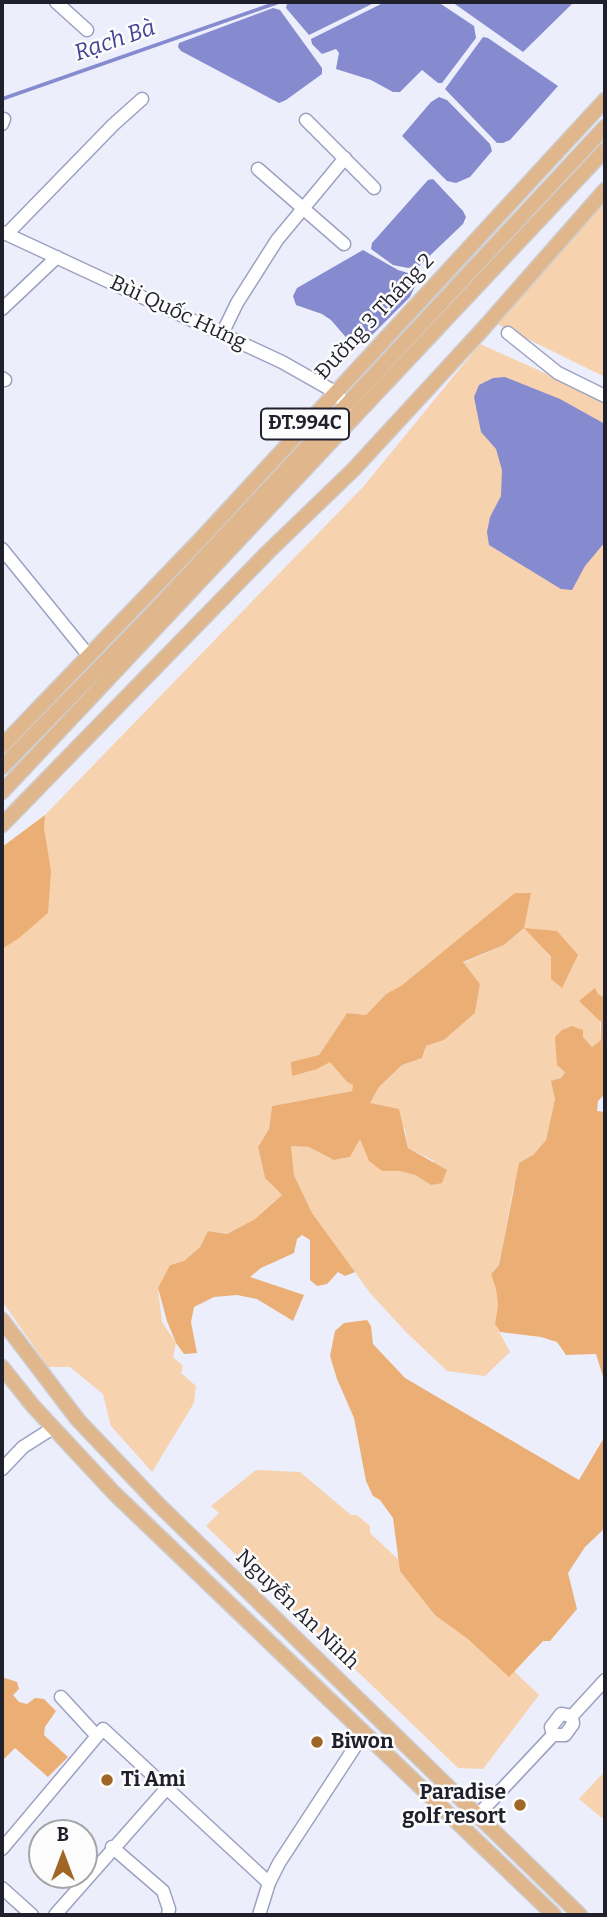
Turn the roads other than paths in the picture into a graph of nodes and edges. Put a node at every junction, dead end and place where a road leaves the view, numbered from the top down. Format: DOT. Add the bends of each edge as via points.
graph roads {
  1 [pos="56,2"];
  2 [pos="87,30"];
  3 [pos="142,99"];
  4 [pos="605,100"];
  5 [pos="306,120"];
  6 [pos="605,127"];
  7 [pos="605,150"];
  8 [pos="345,158"];
  9 [pos="258,169"];
  10 [pos="374,188"];
  11 [pos="605,190"];
  12 [pos="302,207"];
  13 [pos="5,233"];
  14 [pos="344,244"];
  15 [pos="57,257"];
  16 [pos="2,309"];
  17 [pos="508,333"];
  18 [pos="222,334"];
  19 [pos="335,392"];
  20 [pos="605,396"];
  21 [pos="347,406"];
  22 [pos="2,549"];
  23 [pos="89,656"];
  24 [pos="2,746"];
  25 [pos="2,767"];
  26 [pos="2,792"];
  27 [pos="2,825"];
  28 [pos="4,1328"];
  29 [pos="27,1355"];
  30 [pos="4,1370"];
  31 [pos="53,1428"];
  32 [pos="2,1469"];
  33 [pos="158,1504"];
  34 [pos="143,1521"];
  35 [pos="604,1685"];
  36 [pos="61,1697"];
  37 [pos="100,1732"];
  38 [pos="364,1733"];
  39 [pos="167,1788"];
  40 [pos="478,1816"];
  41 [pos="464,1831"];
  42 [pos="112,1847"];
  43 [pos="2,1849"];
  44 [pos="269,1883"];
  45 [pos="2,1888"];
  46 [pos="32,1915"];
  47 [pos="55,1915"];
  48 [pos="168,1915"];
  49 [pos="260,1915"];
  50 [pos="554,1915"];
  51 [pos="580,1915"];
  1 -- 2 [label="street"];
  3 -- 13 [label="street"];
  4 -- 19 [label="main road, Đường 3 Tháng 2 / ĐT.994C"];
  5 -- 8 [label="street"];
  6 -- 21 [label="main road, Đường 3 Tháng 2 / ĐT.994C"];
  7 -- 26 [label="main road, ĐT.994C"];
  8 -- 10 [label="street"];
  8 -- 12 [label="street"];
  9 -- 12 [label="street"];
  11 -- 27 [label="main road, ĐT.994C" via="354,469"];
  12 -- 14 [label="street"];
  12 -- 18 [label="street" via="237,303"];
  13 -- 15 [label="street, Bùi Quốc Hưng"];
  15 -- 16 [label="street"];
  15 -- 18 [label="street, Bùi Quốc Hưng"];
  17 -- 20 [label="street" via="558,373"];
  18 -- 19 [label="street, Bùi Quốc Hưng"];
  19 -- 21 [label="street, Bùi Quốc Hưng"];
  19 -- 23 [label="main road, Đường 3 Tháng 2 / ĐT.994C"];
  21 -- 25 [label="main road, Đường 3 Tháng 2 / ĐT.994C"];
  22 -- 23 [label="street"];
  23 -- 24 [label="main road, Đường 3 Tháng 2 / ĐT.994C"];
  28 -- 29 [label="main road, Nguyễn An Ninh"];
  29 -- 30 [label="main road"];
  29 -- 33 [label="main road, Nguyễn An Ninh" via="78,1420"];
  30 -- 31 [label="main road, Nguyễn An Ninh"];
  31 -- 32 [label="street" via="23,1447"];
  31 -- 34 [label="main road, Nguyễn An Ninh"];
  33 -- 34 [label="main road"];
  33 -- 40 [label="main road, Nguyễn An Ninh"];
  34 -- 38 [label="main road, Nguyễn An Ninh"];
  35 -- 40 [label="street" via="572,1716 561,1714 551,1727 553,1735"];
  36 -- 37 [label="street"];
  37 -- 39 [label="street"];
  37 -- 43 [label="street"];
  38 -- 41 [label="main road, Nguyễn An Ninh"];
  38 -- 44 [label="street"];
  39 -- 42 [label="street"];
  39 -- 44 [label="street"];
  40 -- 41 [label="main road"];
  40 -- 51 [label="main road, Nguyễn An Ninh"];
  41 -- 50 [label="main road, Nguyễn An Ninh"];
  42 -- 47 [label="street"];
  42 -- 48 [label="street" via="163,1892"];
  44 -- 49 [label="street"];
  45 -- 46 [label="street"];
}
